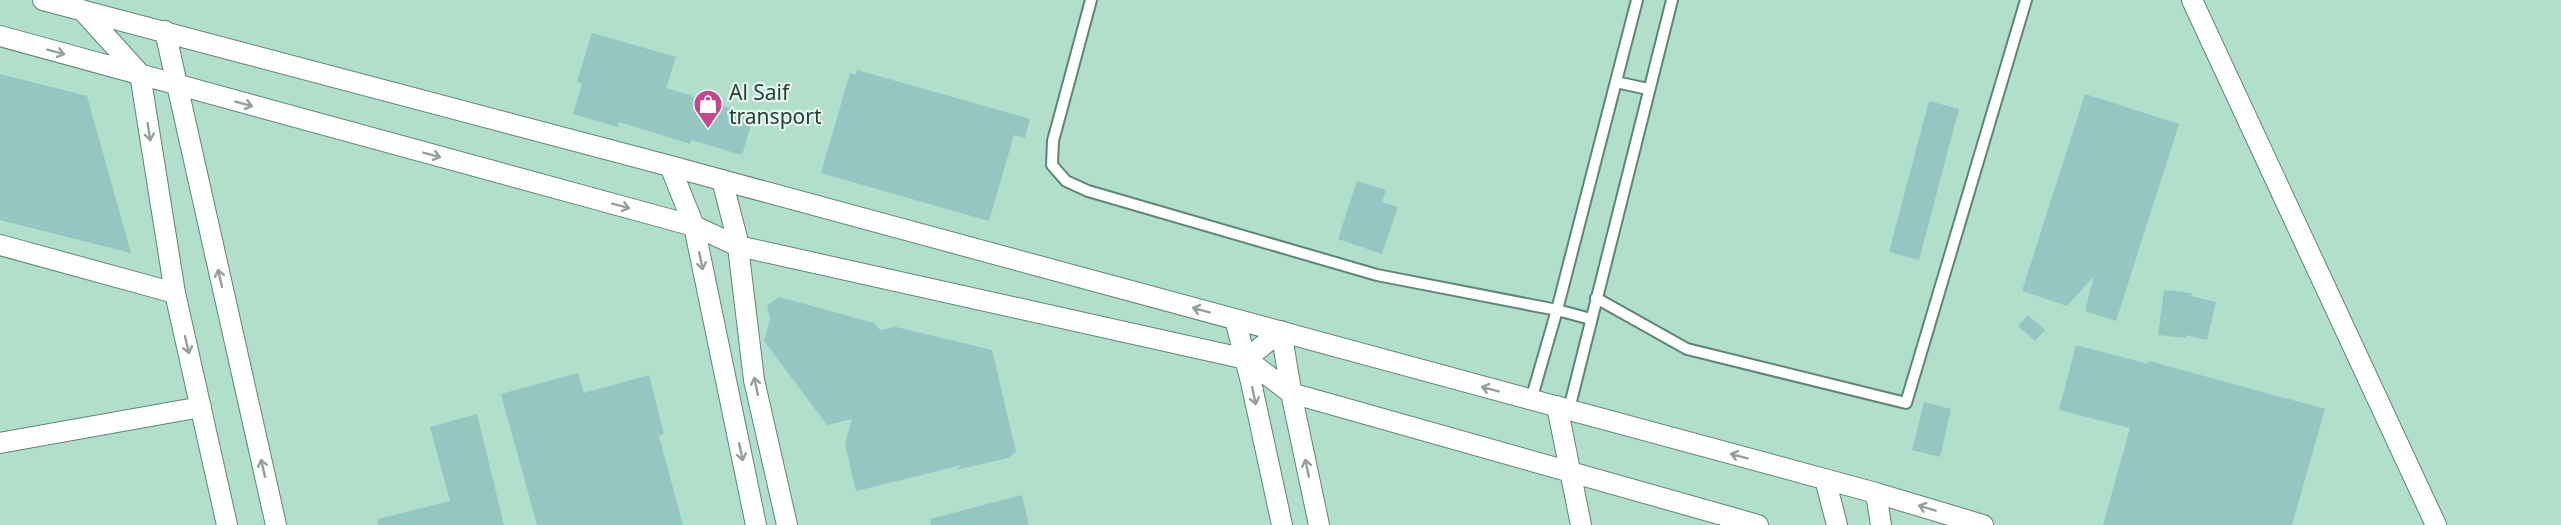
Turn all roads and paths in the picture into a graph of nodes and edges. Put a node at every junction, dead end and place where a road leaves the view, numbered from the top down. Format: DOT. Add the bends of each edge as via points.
graph roads {
  1 [pos="43,0"];
  2 [pos="1091,0"];
  3 [pos="1637,0"];
  4 [pos="1672,0"];
  5 [pos="2026,0"];
  6 [pos="2192,0"];
  7 [pos="83,5"];
  8 [pos="165,31"];
  9 [pos="0,36"];
  10 [pos="140,74"];
  11 [pos="1616,82"];
  12 [pos="177,86"];
  13 [pos="1648,89"];
  14 [pos="670,166"];
  15 [pos="722,180"];
  16 [pos="694,226"];
  17 [pos="0,245"];
  18 [pos="738,246"];
  19 [pos="175,293"];
  20 [pos="1596,298"];
  21 [pos="1557,310"];
  22 [pos="1235,319"];
  23 [pos="1591,319"];
  24 [pos="1281,331"];
  25 [pos="1246,359"];
  26 [pos="1291,393"];
  27 [pos="1531,400"];
  28 [pos="201,407"];
  29 [pos="1563,408"];
  30 [pos="0,442"];
  31 [pos="1570,472"];
  32 [pos="1825,479"];
  33 [pos="1876,493"];
  34 [pos="227,525"];
  35 [pos="276,525"];
  36 [pos="756,525"];
  37 [pos="787,525"];
  38 [pos="1282,525"];
  39 [pos="1319,525"];
  40 [pos="1581,525"];
  41 [pos="1758,525"];
  42 [pos="1837,525"];
  43 [pos="1881,525"];
  44 [pos="1983,525"];
  45 [pos="2436,525"];
  1 -- 7 [label="street"];
  2 -- 21 [label="lane" via="1053,141 1052,165 1066,180 1088,191 1377,275"];
  3 -- 11 [label="lane"];
  4 -- 13 [label="lane"];
  5 -- 20 [label="lane" via="1906,403 1687,349"];
  6 -- 45 [label="street"];
  7 -- 8 [label="street"];
  7 -- 10 [label="street"];
  8 -- 12 [label="street"];
  8 -- 14 [label="street"];
  9 -- 10 [label="street, one-way"];
  10 -- 12 [label="street"];
  10 -- 19 [label="street, one-way"];
  11 -- 13 [label="lane"];
  11 -- 21 [label="lane"];
  12 -- 16 [label="street, one-way"];
  35 -- 12 [label="street, one-way"];
  13 -- 20 [label="lane"];
  14 -- 15 [label="street"];
  14 -- 16 [label="street"];
  15 -- 18 [label="street"];
  22 -- 15 [label="street, one-way"];
  16 -- 18 [label="street"];
  16 -- 36 [label="street, one-way"];
  17 -- 19 [label="street"];
  18 -- 25 [label="street"];
  37 -- 18 [label="street, one-way" via="754,380"];
  19 -- 28 [label="street, one-way"];
  20 -- 23 [label="lane"];
  21 -- 23 [label="lane"];
  21 -- 27 [label="lane"];
  22 -- 24 [label="street"];
  22 -- 25 [label="street"];
  23 -- 29 [label="lane"];
  24 -- 25 [label="street"];
  24 -- 26 [label="street"];
  27 -- 24 [label="street, one-way"];
  25 -- 26 [label="street"];
  25 -- 38 [label="street, one-way"];
  26 -- 31 [label="street"];
  39 -- 26 [label="street, one-way"];
  27 -- 29 [label="street"];
  28 -- 30 [label="street"];
  28 -- 34 [label="street"];
  29 -- 31 [label="street"];
  32 -- 29 [label="street, one-way"];
  31 -- 40 [label="street"];
  31 -- 41 [label="street"];
  32 -- 33 [label="street"];
  32 -- 42 [label="street"];
  33 -- 43 [label="street"];
  44 -- 33 [label="street, one-way"];
}
